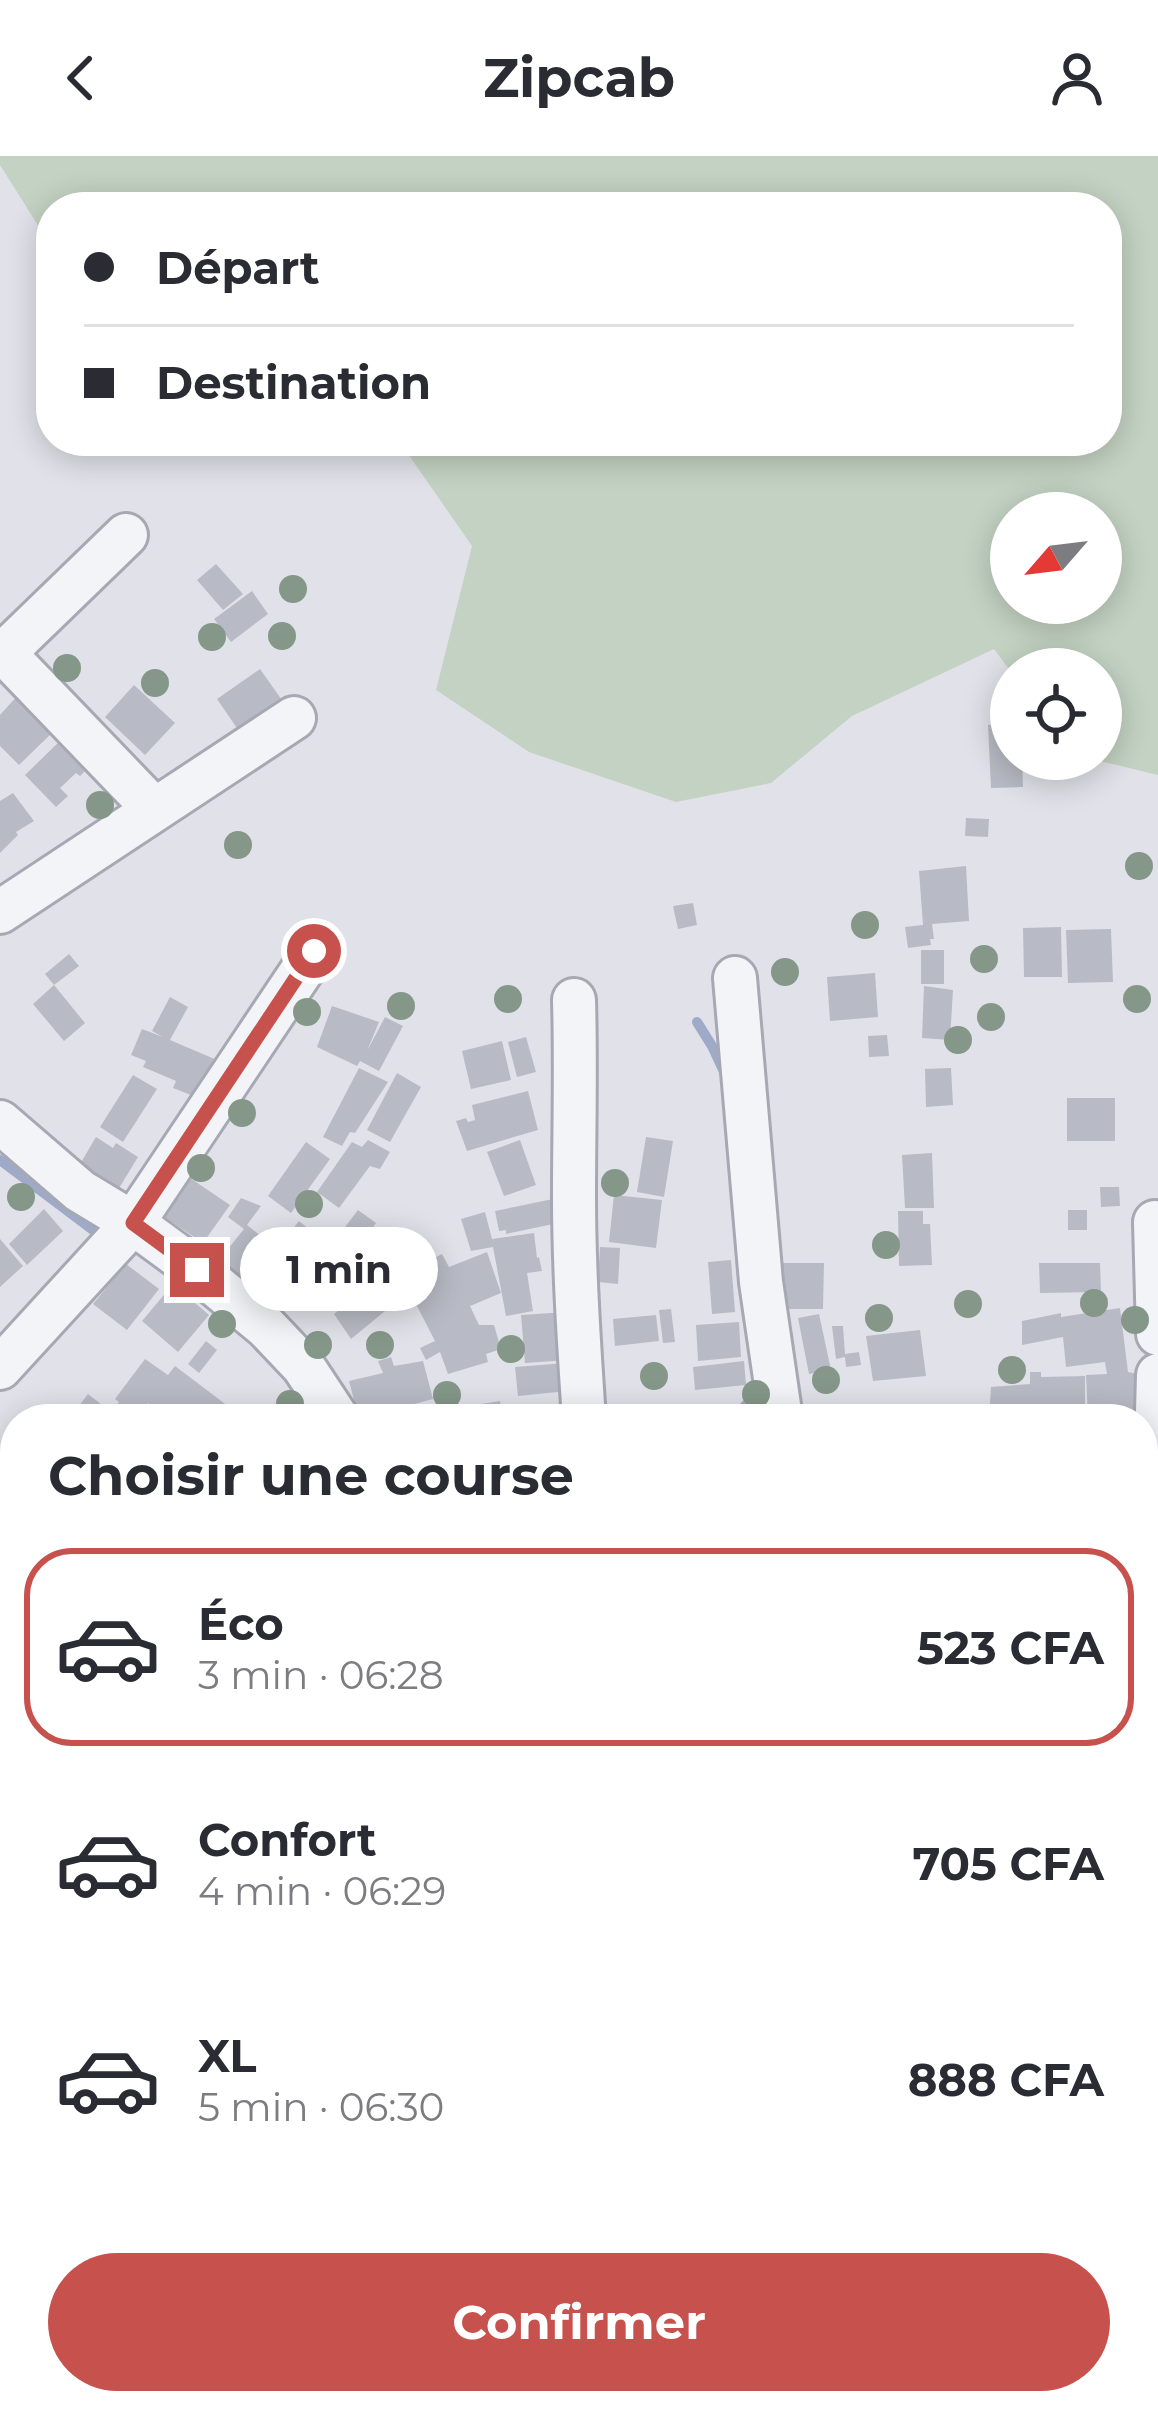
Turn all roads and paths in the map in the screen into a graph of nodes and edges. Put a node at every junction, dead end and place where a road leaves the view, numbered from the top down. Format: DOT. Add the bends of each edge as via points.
graph roads {
  1 [pos="126,535"];
  2 [pos="2,656"];
  3 [pos="294,718"];
  4 [pos="154,809"];
  5 [pos="0,912"];
  6 [pos="314,951"];
  7 [pos="735,978"];
  8 [pos="574,1000"];
  9 [pos="0,1122"];
  10 [pos="1155,1222"];
  11 [pos="133,1223"];
  12 [pos="1158,1334"];
  13 [pos="0,1369"];
  14 [pos="328,1404"];
  15 [pos="583,1404"];
  16 [pos="779,1404"];
  1 -- 2 [label="street"];
  2 -- 4 [label="street"];
  3 -- 4 [label="street"];
  4 -- 5 [label="street"];
  6 -- 11 [label="street"];
  7 -- 16 [label="street"];
  8 -- 15 [label="street"];
  9 -- 11 [label="street" via="80,1191"];
  10 -- 12 [label="street"];
  11 -- 13 [label="street"];
  11 -- 14 [label="street" via="266,1328"];
}
